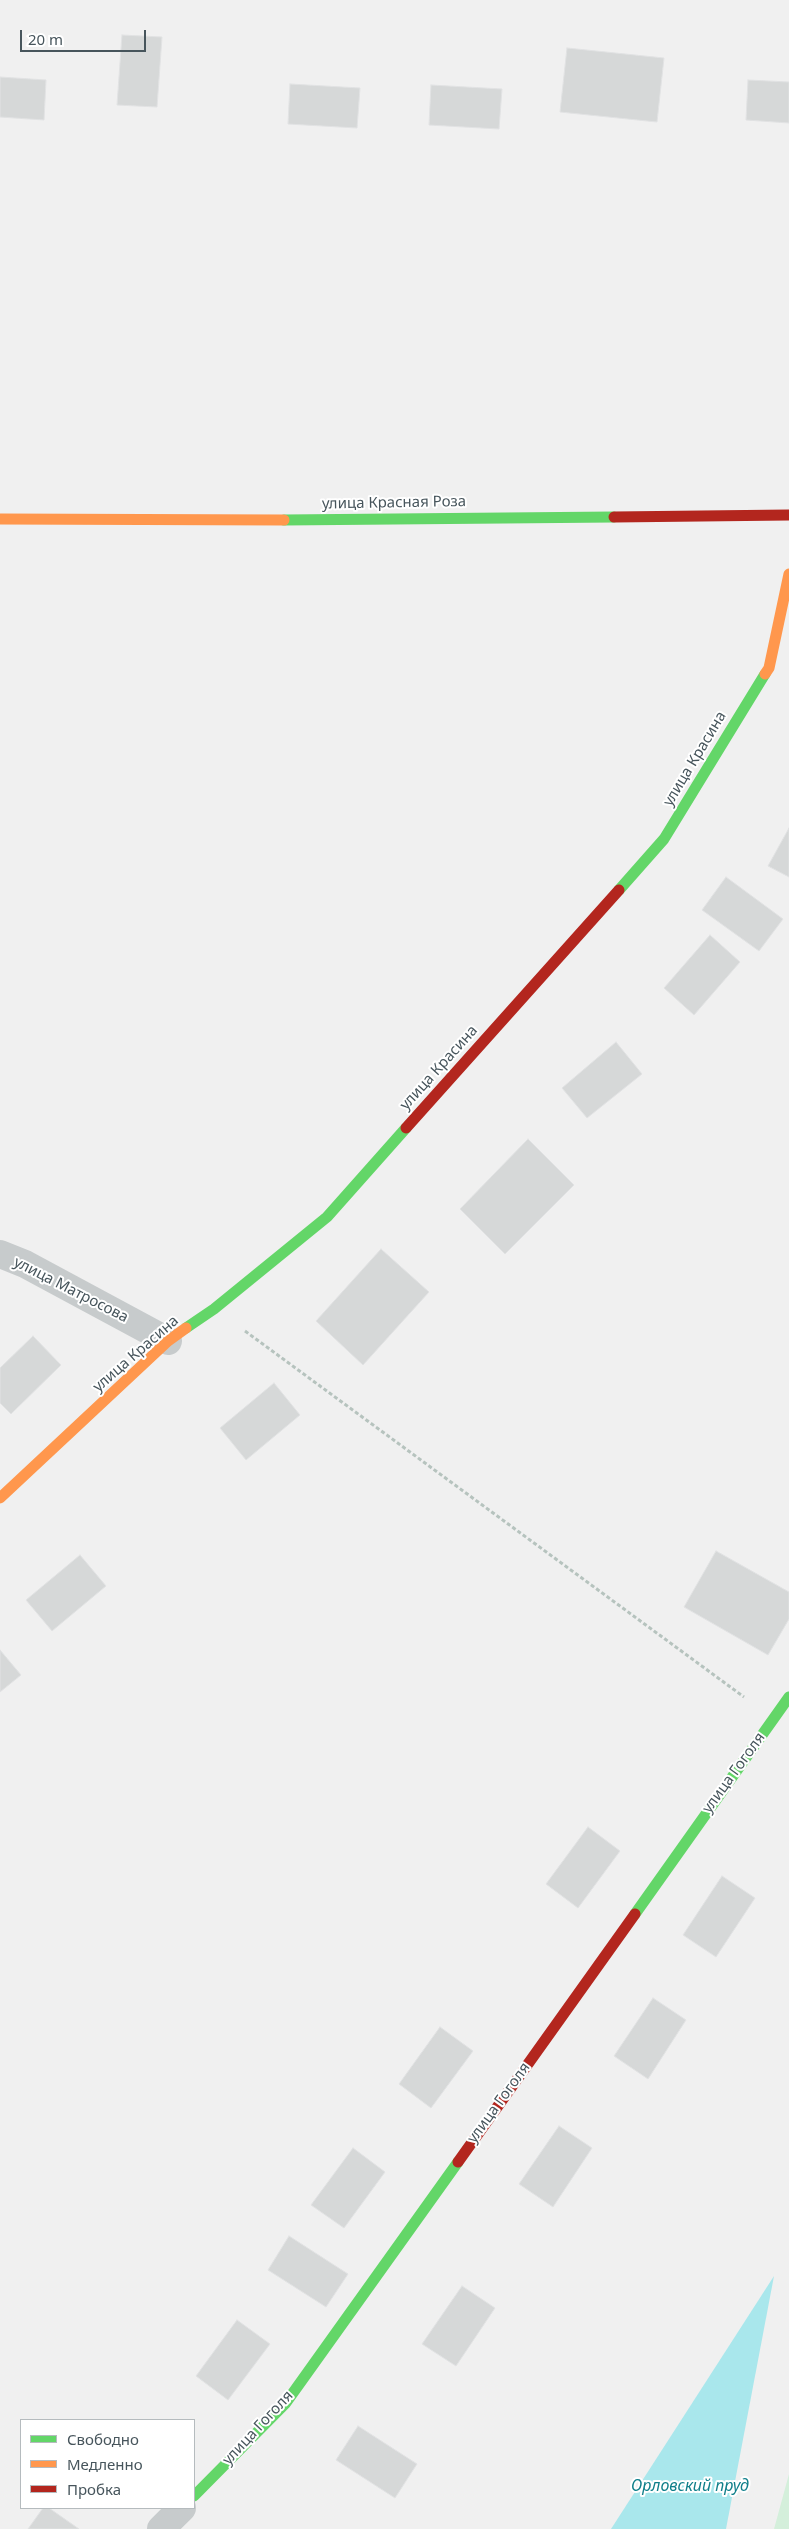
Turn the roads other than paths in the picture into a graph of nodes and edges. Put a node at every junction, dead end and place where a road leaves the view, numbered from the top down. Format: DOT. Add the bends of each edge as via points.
graph roads {
  1 [pos="789,515"];
  2 [pos="0,519"];
  3 [pos="789,574"];
  4 [pos="0,1254"];
  5 [pos="168,1341"];
  6 [pos="0,1498"];
  7 [pos="789,1697"];
  8 [pos="195,2495"];
  9 [pos="181,2509"];
  10 [pos="161,2529"];
  1 -- 2 [label="street, улица Красная Роза" via="122,521"];
  3 -- 5 [label="street, улица Красина" via="768,668 664,838 327,1216 214,1309"];
  4 -- 5 [label="street, улица Матросова" via="25,1264"];
  5 -- 6 [label="street, улица Красина"];
  7 -- 8 [label="street, улица Гоголя" via="285,2404"];
  9 -- 10 [label="street"];
}
